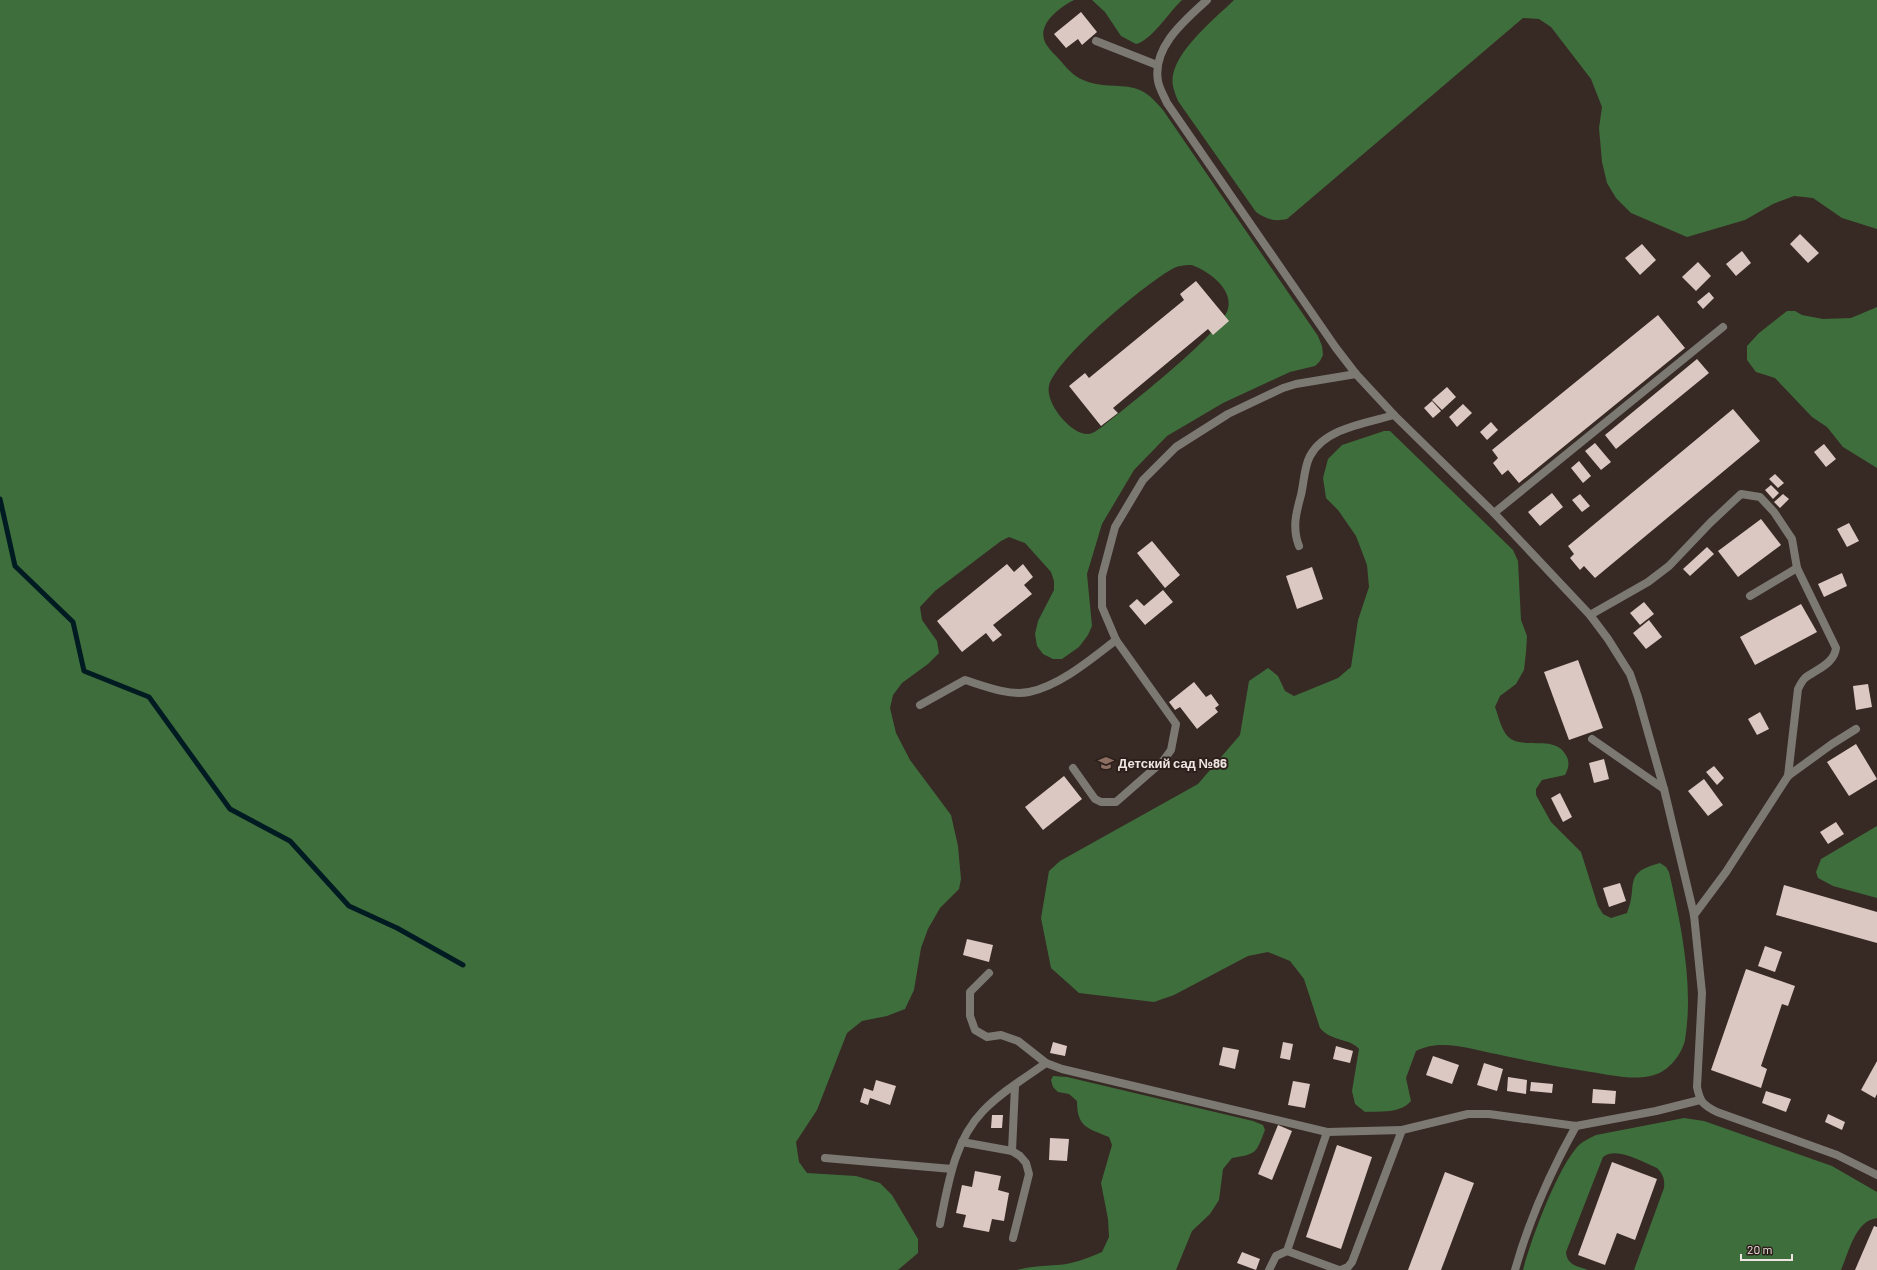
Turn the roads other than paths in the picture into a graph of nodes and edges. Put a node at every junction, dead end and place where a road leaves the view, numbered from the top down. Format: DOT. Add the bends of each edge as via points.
graph roads {
  1 [pos="1207,0"];
  2 [pos="1096,41"];
  3 [pos="1157,65"];
  4 [pos="1723,327"];
  5 [pos="1356,374"];
  6 [pos="1394,415"];
  7 [pos="1494,513"];
  8 [pos="1299,546"];
  9 [pos="1797,568"];
  10 [pos="1750,596"];
  11 [pos="1590,615"];
  12 [pos="1116,640"];
  13 [pos="920,705"];
  14 [pos="1856,729"];
  15 [pos="1592,739"];
  16 [pos="1073,768"];
  17 [pos="1788,776"];
  18 [pos="1664,789"];
  19 [pos="1694,915"];
  20 [pos="989,973"];
  21 [pos="1046,1062"];
  22 [pos="1015,1086"];
  23 [pos="1700,1100"];
  24 [pos="1576,1126"];
  25 [pos="1402,1130"];
  26 [pos="1328,1132"];
  27 [pos="962,1142"];
  28 [pos="1012,1151"];
  29 [pos="825,1158"];
  30 [pos="952,1169"];
  31 [pos="1877,1175"];
  32 [pos="940,1224"];
  33 [pos="1013,1238"];
  34 [pos="1287,1251"];
  35 [pos="1270,1270"];
  36 [pos="1340,1270"];
  37 [pos="1515,1270"];
  1 -- 3 [label="street" via="1176,30"];
  2 -- 3 [label="street"];
  3 -- 5 [label="street" via="1158,83 1167,103"];
  4 -- 7 [label="street"];
  5 -- 6 [label="street"];
  5 -- 12 [label="street" via="1283,388 1228,414 1176,447 1143,480 1116,527 1102,576 1102,607"];
  6 -- 7 [label="street"];
  6 -- 8 [label="street" via="1335,434 1320,443 1310,456 1295,518 1295,536"];
  7 -- 11 [label="street"];
  9 -- 10 [label="street"];
  9 -- 11 [label="street" via="1792,539 1774,512 1760,497 1741,494 1669,566 1648,582"];
  9 -- 17 [label="street" via="1836,648 1835,656 1804,679 1798,689"];
  11 -- 18 [label="street" via="1630,674"];
  12 -- 13 [label="street" via="1066,677 1029,692 1013,692 965,680"];
  12 -- 16 [label="street" via="1176,724 1172,750 1116,802 1101,802 1095,799"];
  14 -- 17 [label="street"];
  15 -- 18 [label="street"];
  17 -- 19 [label="street" via="1726,872"];
  18 -- 19 [label="street"];
  19 -- 23 [label="street" via="1702,993 1697,1087"];
  20 -- 21 [label="street" via="970,992 970,1016 975,1030 987,1037 1001,1035 1018,1040"];
  21 -- 22 [label="street"];
  21 -- 26 [label="street" via="1069,1070"];
  22 -- 27 [label="street" via="982,1111"];
  22 -- 28 [label="street"];
  23 -- 24 [label="street"];
  23 -- 31 [label="street" via="1717,1112 1837,1155"];
  24 -- 25 [label="street" via="1489,1114 1468,1114"];
  24 -- 37 [label="street" via="1557,1162 1520,1251"];
  25 -- 26 [label="street"];
  25 -- 36 [label="street" via="1352,1262"];
  26 -- 34 [label="street"];
  27 -- 28 [label="street"];
  27 -- 30 [label="street"];
  28 -- 33 [label="street" via="1026,1162 1029,1174"];
  29 -- 30 [label="street"];
  30 -- 32 [label="street"];
  34 -- 35 [label="street" via="1276,1256"];
  34 -- 36 [label="street"];
}
